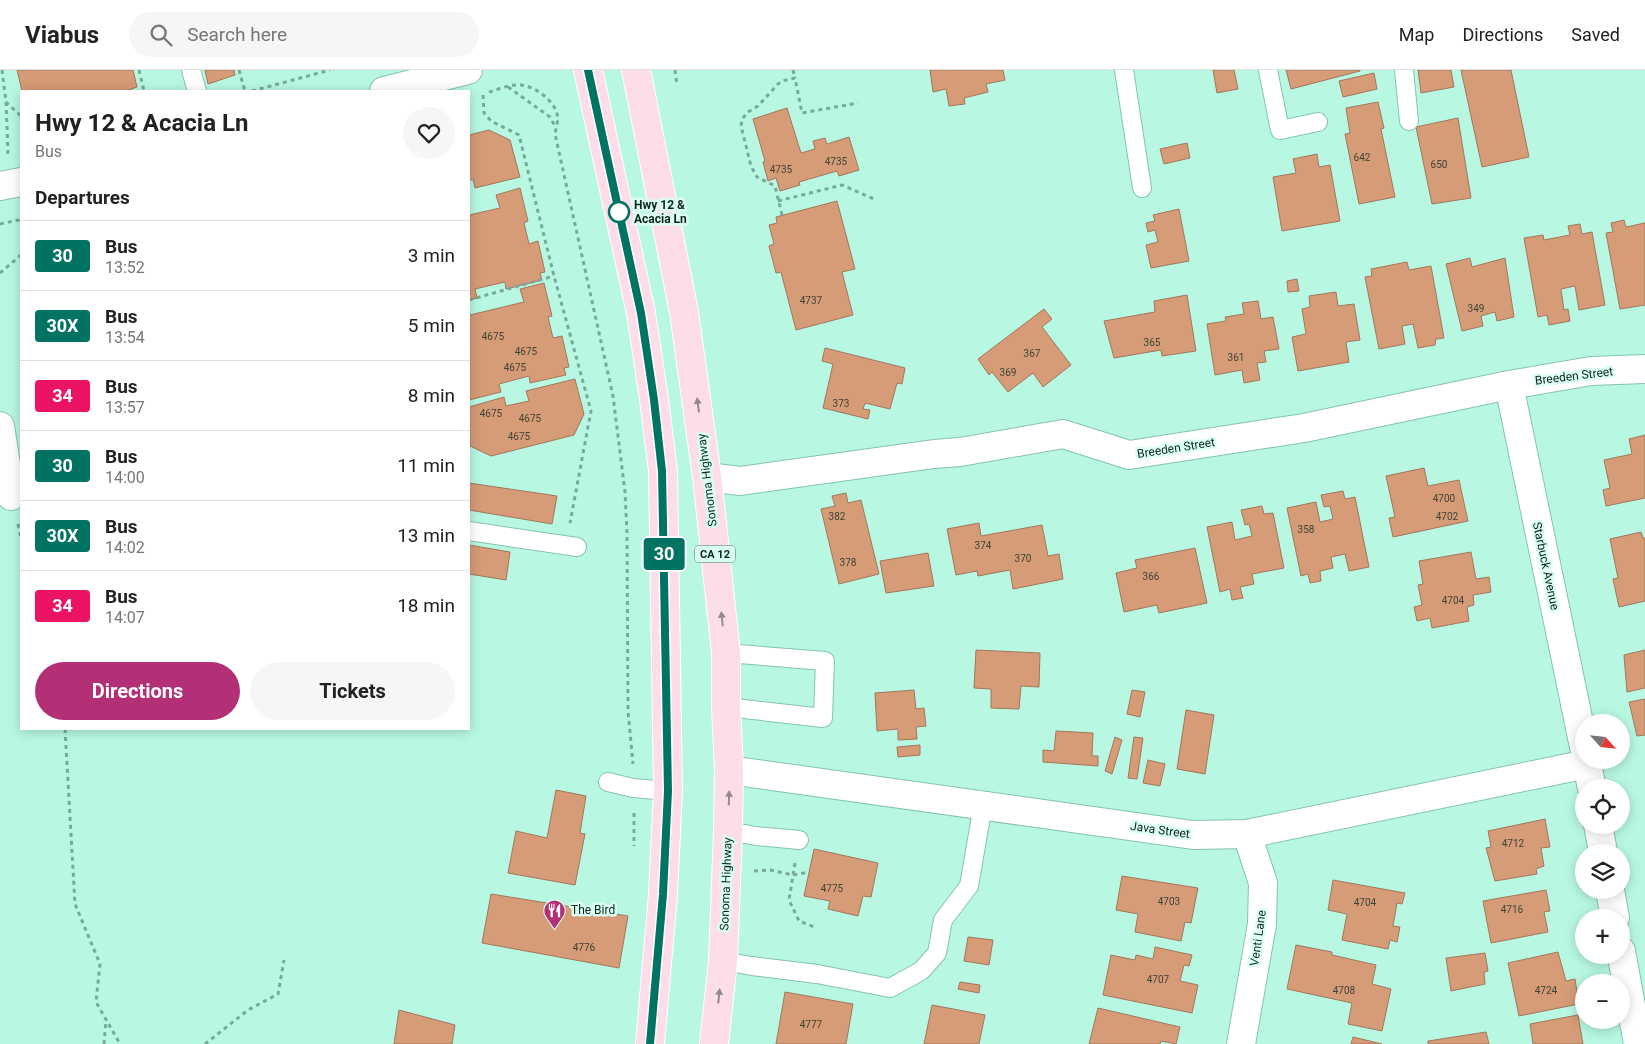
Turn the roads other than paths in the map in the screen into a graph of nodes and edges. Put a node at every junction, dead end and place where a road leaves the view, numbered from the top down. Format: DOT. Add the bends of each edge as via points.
graph roads {
  1 [pos="191,70"];
  2 [pos="588,70"];
  3 [pos="636,70"];
  4 [pos="1124,70"];
  5 [pos="1268,70"];
  6 [pos="1404,70"];
  7 [pos="472,83"];
  8 [pos="197,90"];
  9 [pos="395,90"];
  10 [pos="1409,121"];
  11 [pos="1318,122"];
  12 [pos="20,182"];
  13 [pos="0,186"];
  14 [pos="1142,188"];
  15 [pos="1645,369"];
  16 [pos="1509,385"];
  17 [pos="0,426"];
  18 [pos="707,477"];
  19 [pos="12,496"];
  20 [pos="470,531"];
  21 [pos="571,546"];
  22 [pos="726,653"];
  23 [pos="726,707"];
  24 [pos="1577,714"];
  25 [pos="1575,767"];
  26 [pos="730,770"];
  27 [pos="608,782"];
  28 [pos="668,791"];
  29 [pos="983,805"];
  30 [pos="728,832"];
  31 [pos="1247,834"];
  32 [pos="799,840"];
  33 [pos="723,961"];
  34 [pos="1623,964"];
  35 [pos="650,1044"];
  36 [pos="714,1044"];
  37 [pos="1241,1044"];
  38 [pos="1638,1044"];
  1 -- 8 [label="lane"];
  2 -- 28 [label="main road" via="641,313 662,471"];
  18 -- 3 [label="main road, Sonoma Highway / CA 12, one-way" via="684,312"];
  4 -- 14 [label="lane"];
  5 -- 11 [label="lane" via="1280,130"];
  6 -- 10 [label="lane"];
  7 -- 9 [label="street"];
  12 -- 13 [label="street"];
  15 -- 16 [label="street, Breeden Street" via="1591,371"];
  16 -- 18 [label="street, Breeden Street" via="1304,428 1129,455 1063,434 960,452 740,482"];
  16 -- 24 [label="street, Starbuck Avenue"];
  17 -- 19 [label="street"];
  22 -- 18 [label="main road, Sonoma Highway / CA 12, one-way"];
  20 -- 21 [label="lane"];
  22 -- 23 [label="main road, Sonoma Highway / CA 12"];
  22 -- 23 [label="lane" via="825,661 823,718"];
  23 -- 26 [label="main road, Sonoma Highway / CA 12"];
  25 -- 31 [label="street, Java Street"];
  26 -- 29 [label="street, Java Street"];
  30 -- 26 [label="main road, Sonoma Highway / CA 12, one-way"];
  27 -- 28 [label="lane"];
  28 -- 35 [label="main road"];
  29 -- 31 [label="street, Java Street" via="1193,835"];
  29 -- 33 [label="lane" via="969,886 942,920 937,953 921,971 890,988"];
  30 -- 32 [label="lane"];
  30 -- 33 [label="main road, Sonoma Highway / CA 12"];
  31 -- 37 [label="street, Venti Lane" via="1263,883 1262,924"];
  36 -- 33 [label="main road, Sonoma Highway / CA 12, one-way"];
  34 -- 38 [label="street"];
}
